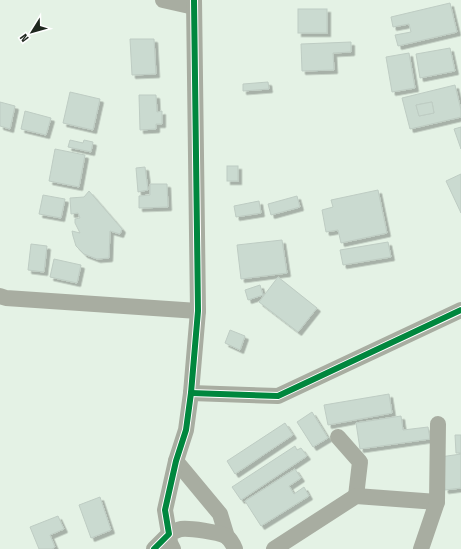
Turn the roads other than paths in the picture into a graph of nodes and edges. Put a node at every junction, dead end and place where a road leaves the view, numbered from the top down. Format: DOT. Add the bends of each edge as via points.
graph roads {
  1 [pos="163,0"];
  2 [pos="194,4"];
  3 [pos="0,296"];
  4 [pos="461,310"];
  5 [pos="198,311"];
  6 [pos="190,394"];
  7 [pos="438,424"];
  8 [pos="338,437"];
  9 [pos="176,461"];
  10 [pos="356,496"];
  11 [pos="437,502"];
  12 [pos="171,542"];
  13 [pos="231,543"];
  14 [pos="154,549"];
  15 [pos="274,549"];
  16 [pos="421,549"];
  1 -- 2 [label="street"];
  2 -- 5 [label="street"];
  3 -- 5 [label="street"];
  4 -- 6 [label="street" via="278,396"];
  5 -- 6 [label="street"];
  6 -- 9 [label="street" via="186,430"];
  7 -- 11 [label="street"];
  8 -- 10 [label="street" via="360,462"];
  9 -- 12 [label="street" via="165,510"];
  9 -- 13 [label="street" via="220,514"];
  10 -- 11 [label="street"];
  10 -- 15 [label="street"];
  11 -- 16 [label="street"];
  12 -- 13 [label="street" via="181,529 219,534"];
  12 -- 14 [label="street"];
}
